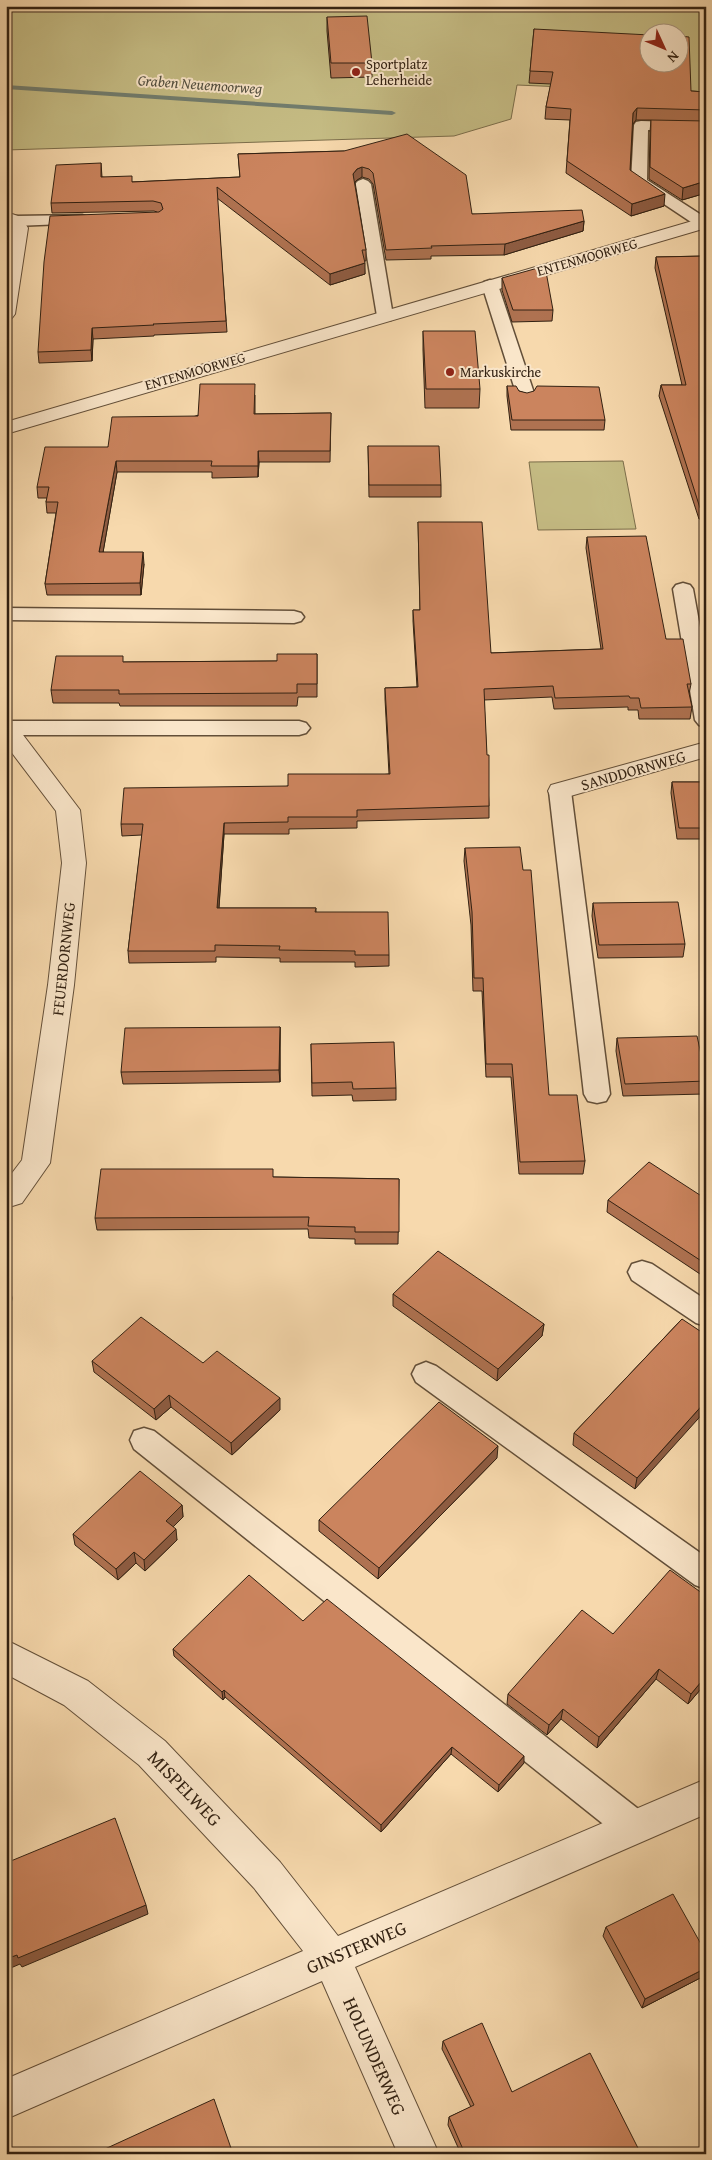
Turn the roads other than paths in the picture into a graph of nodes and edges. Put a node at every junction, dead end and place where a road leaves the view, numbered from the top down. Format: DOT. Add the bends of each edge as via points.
graph roads {
  1 [pos="706,127"];
  2 [pos="362,184"];
  3 [pos="10,219"];
  4 [pos="94,219"];
  5 [pos="704,222"];
  6 [pos="10,262"];
  7 [pos="490,285"];
  8 [pos="6,314"];
  9 [pos="385,316"];
  10 [pos="526,396"];
  11 [pos="6,428"];
  12 [pos="683,589"];
  13 [pos="6,614"];
  14 [pos="294,618"];
  15 [pos="706,720"];
  16 [pos="6,728"];
  17 [pos="299,728"];
  18 [pos="706,749"];
  19 [pos="560,791"];
  20 [pos="596,1094"];
  21 [pos="6,1197"];
  22 [pos="642,1272"];
  23 [pos="706,1315"];
  24 [pos="426,1374"];
  25 [pos="144,1440"];
  26 [pos="706,1575"];
  27 [pos="6,1656"];
  28 [pos="706,1796"];
  29 [pos="634,1827"];
  30 [pos="331,1957"];
  31 [pos="6,2099"];
  32 [pos="419,2154"];
  1 -- 5 [label="lane, ENTENMOORWEG" via="641,125 638,182"];
  2 -- 9 [label="lane"];
  3 -- 4 [label="lane"];
  3 -- 6 [label="street" via="19,228"];
  5 -- 7 [label="street, ENTENMOORWEG"];
  6 -- 8 [label="street"];
  7 -- 9 [label="street, ENTENMOORWEG"];
  7 -- 10 [label="lane"];
  9 -- 11 [label="street, ENTENMOORWEG"];
  12 -- 15 [label="lane"];
  13 -- 14 [label="lane"];
  16 -- 17 [label="lane"];
  16 -- 21 [label="street, FEUERDORNWEG" via="68,810 74,863 36,1163 12,1195"];
  18 -- 19 [label="street, SANDDORNWEG"];
  19 -- 20 [label="lane"];
  22 -- 23 [label="lane"];
  24 -- 26 [label="lane"];
  25 -- 29 [label="lane"];
  27 -- 30 [label="street, MISPELWEG" via="76,1692 152,1753 267,1875"];
  28 -- 29 [label="street, GINSTERWEG"];
  29 -- 30 [label="street, GINSTERWEG"];
  30 -- 31 [label="street, GINSTERWEG"];
  30 -- 32 [label="street, HOLUNDERWEG"];
}
